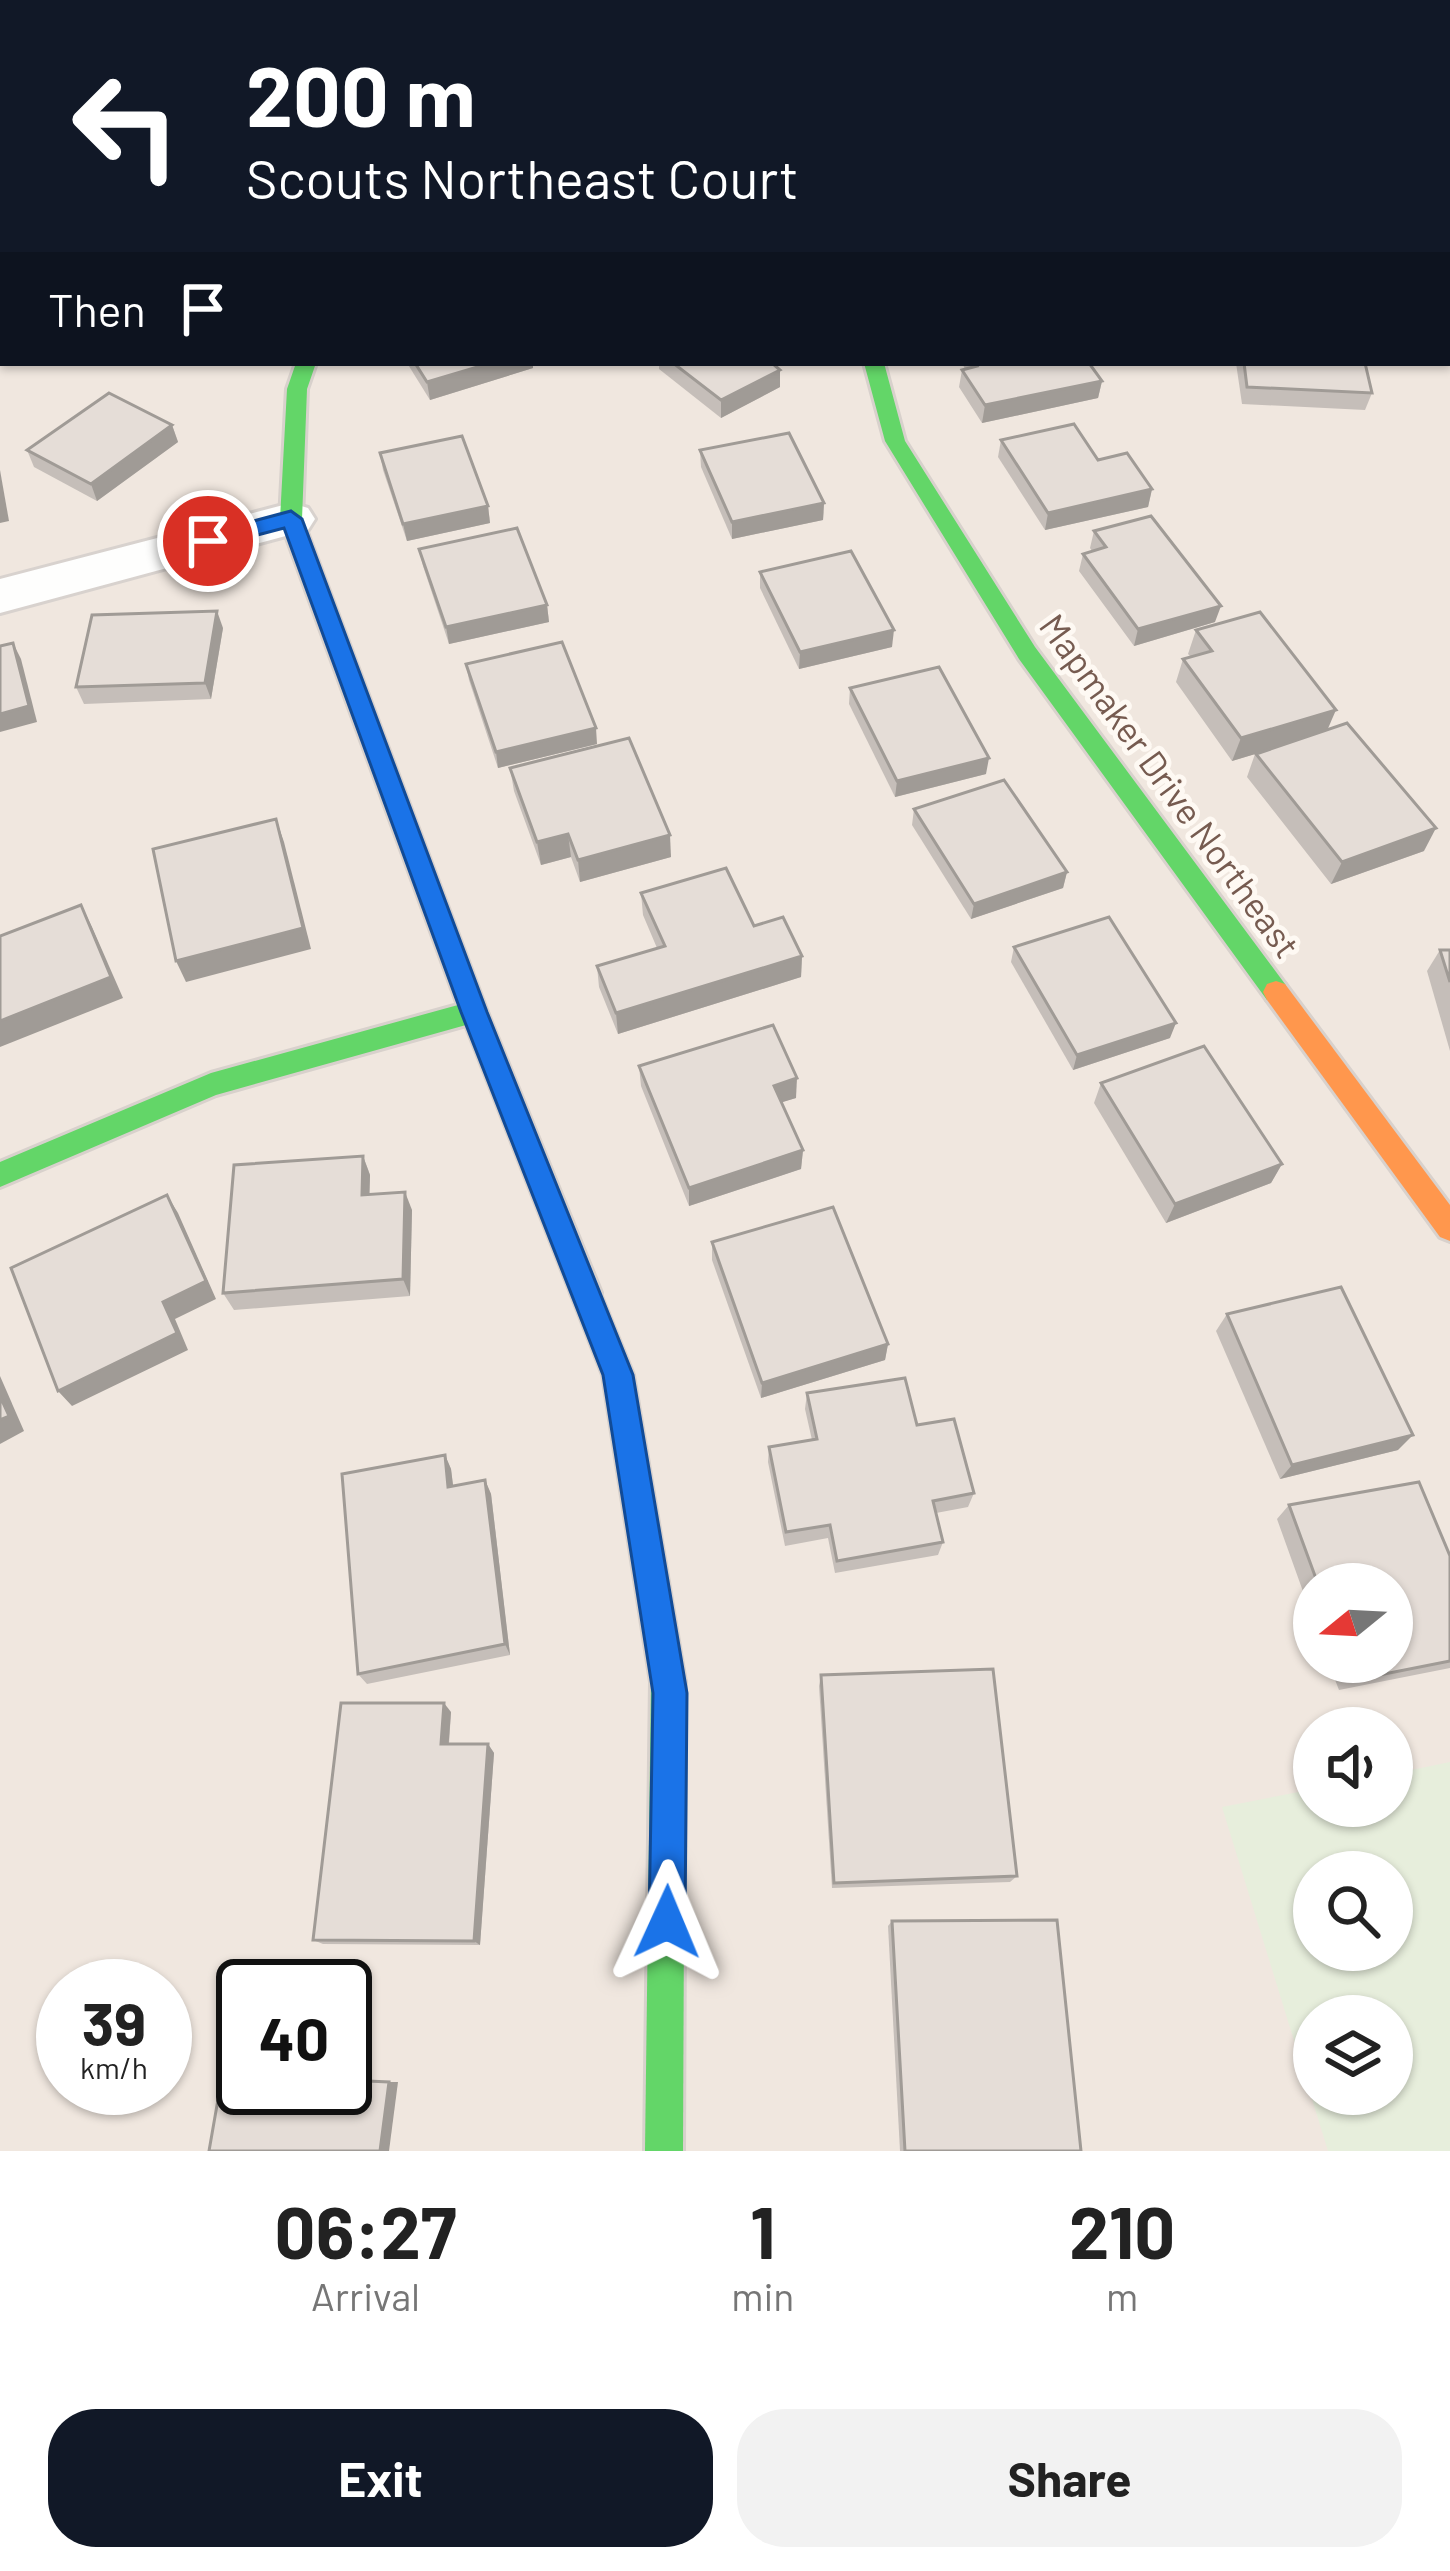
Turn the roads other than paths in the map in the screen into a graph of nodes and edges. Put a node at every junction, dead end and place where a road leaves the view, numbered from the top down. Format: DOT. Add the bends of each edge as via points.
graph roads {
  1 [pos="305,366"];
  2 [pos="875,366"];
  3 [pos="291,519"];
  4 [pos="0,596"];
  5 [pos="474,1012"];
  6 [pos="0,1175"];
  7 [pos="1450,1228"];
  8 [pos="664,2151"];
  1 -- 3 [label="street"];
  2 -- 7 [label="street, Mapmaker Drive Northeast" via="895,441 1027,653"];
  3 -- 4 [label="street"];
  3 -- 5 [label="street"];
  5 -- 6 [label="street" via="211,1085"];
  5 -- 8 [label="street" via="622,1397 670,1693"];
}
